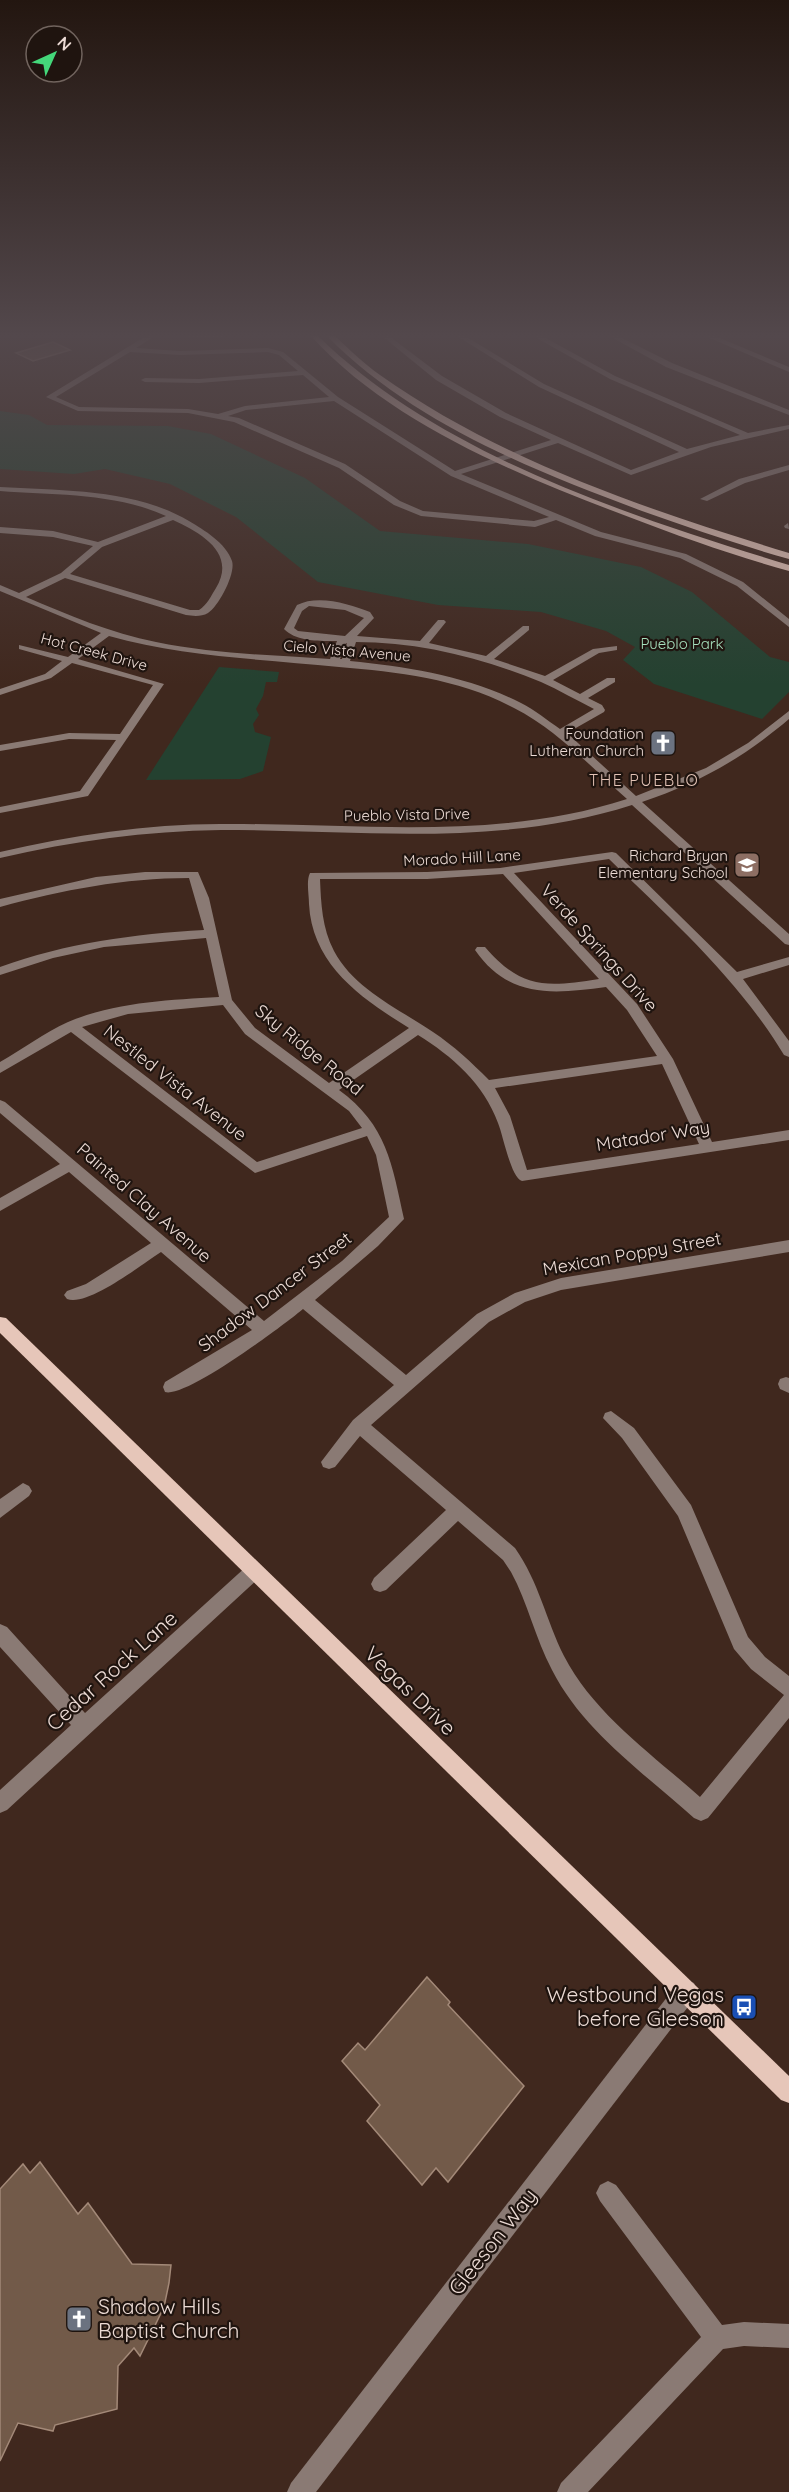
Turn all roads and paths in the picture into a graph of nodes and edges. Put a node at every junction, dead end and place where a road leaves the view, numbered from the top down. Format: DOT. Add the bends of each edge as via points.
graph roads {
  1 [pos="311,452"];
  2 [pos="416,452"];
  3 [pos="484,452"];
  4 [pos="508,452"];
  5 [pos="521,452"];
  6 [pos="543,452"];
  7 [pos="582,452"];
  8 [pos="681,452"];
  9 [pos="513,455"];
  10 [pos="523,459"];
  11 [pos="499,460"];
  12 [pos="509,464"];
  13 [pos="788,468"];
  14 [pos="454,474"];
  15 [pos="465,479"];
  16 [pos="0,489"];
  17 [pos="704,499"];
  18 [pos="172,517"];
  19 [pos="556,517"];
  20 [pos="1,530"];
  21 [pos="99,545"];
  22 [pos="789,556"];
  23 [pos="789,568"];
  24 [pos="64,575"];
  25 [pos="0,588"];
  26 [pos="18,597"];
  27 [pos="789,613"];
  28 [pos="778,616"];
  29 [pos="441,622"];
  30 [pos="789,624"];
  31 [pos="526,628"];
  32 [pos="108,633"];
  33 [pos="349,638"];
  34 [pos="423,644"];
  35 [pos="22,647"];
  36 [pos="614,648"];
  37 [pos="338,650"];
  38 [pos="349,651"];
  39 [pos="487,660"];
  40 [pos="68,662"];
  41 [pos="340,664"];
  42 [pos="546,680"];
  43 [pos="611,681"];
  44 [pos="0,692"];
  45 [pos="580,698"];
  46 [pos="789,714"];
  47 [pos="560,733"];
  48 [pos="123,737"];
  49 [pos="0,748"];
  50 [pos="634,800"];
  51 [pos="0,810"];
  52 [pos="0,855"];
  53 [pos="507,872"];
  54 [pos="0,903"];
  55 [pos="211,934"];
  56 [pos="789,941"];
  57 [pos="481,950"];
  58 [pos="789,960"];
  59 [pos="0,971"];
  60 [pos="735,977"];
  61 [pos="610,982"];
  62 [pos="226,1001"];
  63 [pos="72,1026"];
  64 [pos="417,1029"];
  65 [pos="789,1052"];
  66 [pos="666,1059"];
  67 [pos="0,1068"];
  68 [pos="486,1084"];
  69 [pos="330,1089"];
  70 [pos="0,1106"];
  71 [pos="371,1130"];
  72 [pos="789,1136"];
  73 [pos="708,1148"];
  74 [pos="70,1165"];
  75 [pos="0,1204"];
  76 [pos="397,1219"];
  77 [pos="162,1244"];
  78 [pos="789,1246"];
  79 [pos="72,1295"];
  80 [pos="302,1299"];
  81 [pos="0,1323"];
  82 [pos="262,1330"];
  83 [pos="406,1385"];
  84 [pos="171,1387"];
  85 [pos="611,1418"];
  86 [pos="359,1425"];
  87 [pos="329,1462"];
  88 [pos="23,1491"];
  89 [pos="0,1510"];
  90 [pos="458,1510"];
  91 [pos="254,1571"];
  92 [pos="380,1584"];
  93 [pos="0,1633"];
  94 [pos="789,1688"];
  95 [pos="789,1703"];
  96 [pos="85,1727"];
  97 [pos="0,1803"];
  98 [pos="686,1992"];
  99 [pos="789,2092"];
  100 [pos="608,2193"];
  101 [pos="789,2336"];
  102 [pos="717,2338"];
  103 [pos="300,2492"];
  104 [pos="570,2492"];
  1 -- 19 [label="street" via="421,513 535,524"];
  2 -- 14 [label="street"];
  3 -- 11 [label="main road"];
  4 -- 9 [label="main road"];
  5 -- 9 [label="street"];
  6 -- 10 [label="street"];
  7 -- 8 [label="street" via="631,473"];
  9 -- 10 [label="main road"];
  9 -- 11 [label="street"];
  10 -- 12 [label="street"];
  10 -- 22 [label="main road" via="651,512"];
  11 -- 12 [label="main road"];
  11 -- 14 [label="street"];
  12 -- 15 [label="street"];
  12 -- 23 [label="main road" via="638,518"];
  13 -- 17 [label="street" via="742,481"];
  14 -- 15 [label="street"];
  15 -- 19 [label="street"];
  16 -- 18 [label="street" via="116,498"];
  18 -- 21 [label="street"];
  18 -- 24 [label="street" via="201,533 228,561 228,576 208,610 201,614"];
  19 -- 28 [label="street" via="598,534 683,556 740,585"];
  20 -- 21 [label="street" via="52,534"];
  21 -- 24 [label="street"];
  24 -- 26 [label="street"];
  25 -- 26 [label="street, Cielo Vista Avenue"];
  26 -- 32 [label="street, Cielo Vista Avenue"];
  27 -- 28 [label="street"];
  28 -- 30 [label="street"];
  29 -- 34 [label="street"];
  31 -- 39 [label="street"];
  32 -- 40 [label="street"];
  32 -- 41 [label="street, Cielo Vista Avenue" via="205,653"];
  33 -- 33 [label="street" via="369,618 367,614 307,603 300,607 289,629 292,633"];
  33 -- 34 [label="street"];
  33 -- 37 [label="street" via="341,642"];
  33 -- 38 [label="street"];
  34 -- 39 [label="street"];
  35 -- 40 [label="street, Hot Creek Drive"];
  36 -- 42 [label="street" via="596,651"];
  37 -- 38 [label="street"];
  37 -- 41 [label="street" via="335,660"];
  38 -- 41 [label="street"];
  39 -- 42 [label="street"];
  40 -- 44 [label="street" via="48,676"];
  40 -- 48 [label="street, Hot Creek Drive" via="159,684"];
  41 -- 47 [label="street, Cielo Vista Avenue" via="396,668 457,682 506,700"];
  42 -- 45 [label="street"];
  43 -- 45 [label="street"];
  45 -- 47 [label="street" via="600,710"];
  46 -- 50 [label="street, Pueblo Vista Drive" via="724,762"];
  47 -- 50 [label="street, Cielo Vista Avenue"];
  48 -- 49 [label="street" via="69,736"];
  48 -- 51 [label="street" via="84,794"];
  50 -- 52 [label="street, Pueblo Vista Drive" via="549,820 467,830 175,828 82,838"];
  50 -- 56 [label="street, Cielo Vista Avenue"];
  53 -- 60 [label="street, Morado Hill Lane" via="612,855"];
  53 -- 61 [label="street, Verde Springs Drive"];
  53 -- 64 [label="street, Morado Hill Lane" via="415,877 314,875 312,899 331,960 365,995"];
  54 -- 55 [label="street, Sky Ridge Road" via="131,876 194,874"];
  55 -- 59 [label="street" via="114,940 54,953"];
  55 -- 62 [label="street, Sky Ridge Road"];
  57 -- 61 [label="street" via="491,964 533,988 550,990"];
  58 -- 60 [label="street"];
  60 -- 65 [label="street"];
  61 -- 66 [label="street, Verde Springs Drive" via="632,1006"];
  62 -- 63 [label="street" via="118,1011"];
  62 -- 69 [label="street, Sky Ridge Road" via="250,1031"];
  63 -- 67 [label="street"];
  63 -- 71 [label="street, Nestled Vista Avenue" via="255,1168"];
  64 -- 68 [label="street" via="462,1059"];
  64 -- 69 [label="street"];
  66 -- 68 [label="street"];
  66 -- 73 [label="street, Verde Springs Drive"];
  68 -- 73 [label="street, Matador Way" via="496,1101 522,1176"];
  69 -- 71 [label="street, Sky Ridge Road" via="354,1108"];
  70 -- 74 [label="street, Painted Clay Avenue"];
  71 -- 76 [label="street, Sky Ridge Road" via="383,1155"];
  72 -- 73 [label="street, Matador Way"];
  74 -- 75 [label="street"];
  74 -- 77 [label="street, Painted Clay Avenue"];
  76 -- 80 [label="street, Shadow Dancer Street"];
  77 -- 79 [label="street" via="91,1289"];
  77 -- 82 [label="street, Painted Clay Avenue"];
  78 -- 83 [label="street, Mexican Poppy Street" via="561,1284 520,1297 483,1318"];
  80 -- 82 [label="street, Shadow Dancer Street"];
  80 -- 83 [label="street"];
  81 -- 91 [label="main road, Vegas Drive"];
  82 -- 84 [label="street, Shadow Dancer Street"];
  83 -- 86 [label="street, Mexican Poppy Street"];
  85 -- 94 [label="street" via="628,1433 685,1511 741,1642 758,1663"];
  86 -- 87 [label="street, Mexican Poppy Street"];
  86 -- 90 [label="street"];
  88 -- 89 [label="street"];
  90 -- 92 [label="street"];
  90 -- 95 [label="street" via="509,1554 522,1571 558,1663 581,1702 701,1811"];
  91 -- 96 [label="street, Cedar Rock Lane"];
  91 -- 98 [label="main road, Vegas Drive"];
  93 -- 96 [label="street"];
  96 -- 97 [label="street, Cedar Rock Lane"];
  98 -- 99 [label="main road, Vegas Drive"];
  98 -- 103 [label="street, Gleeson Way"];
  100 -- 102 [label="street"];
  101 -- 102 [label="street" via="744,2334"];
  102 -- 104 [label="street"];
}
